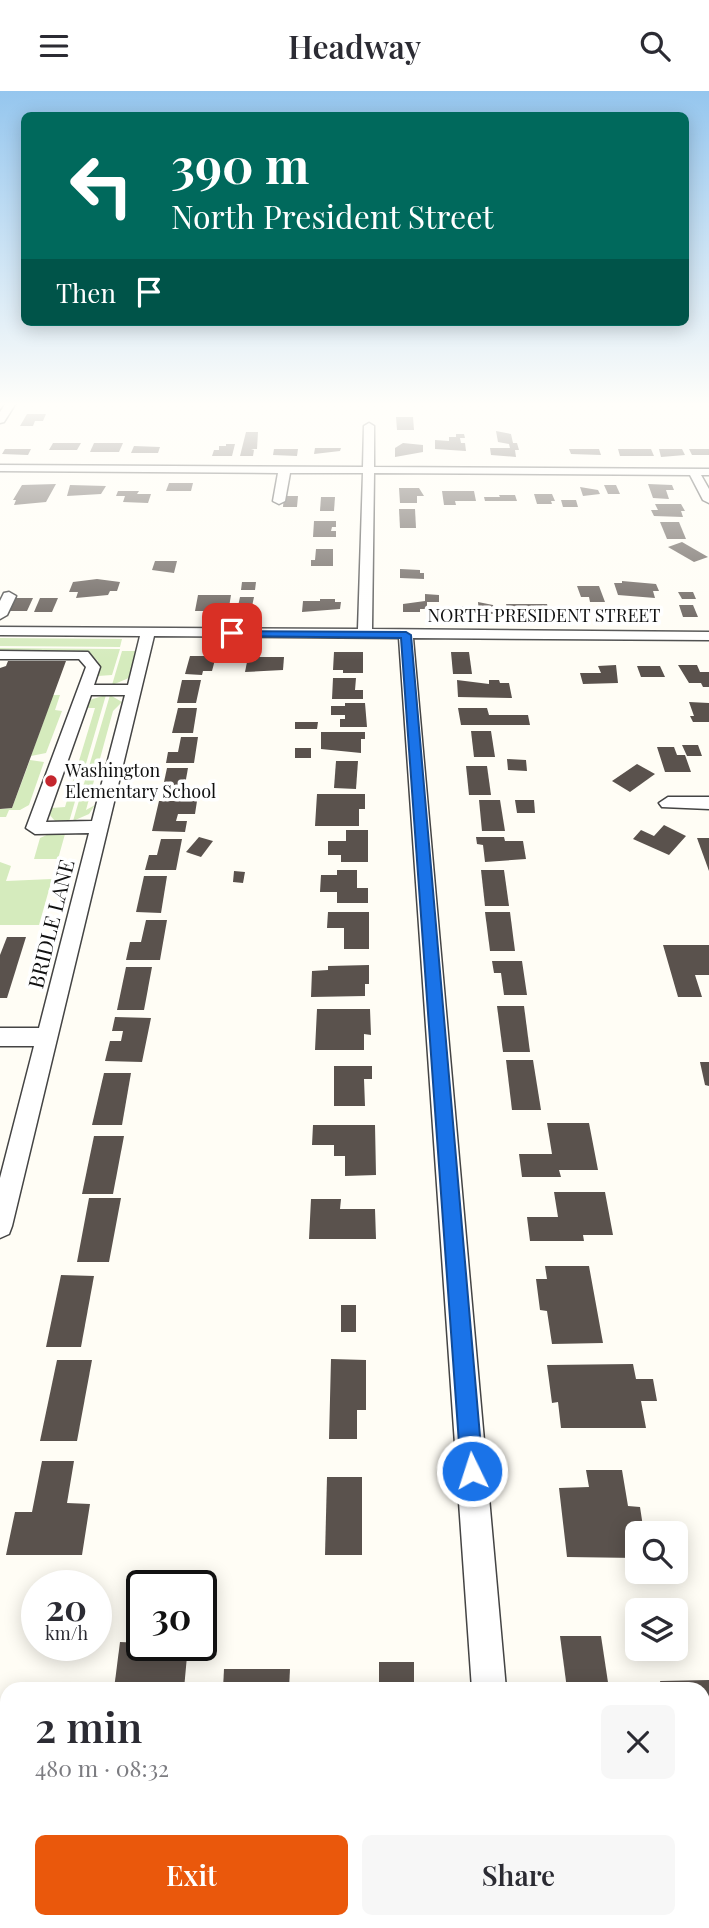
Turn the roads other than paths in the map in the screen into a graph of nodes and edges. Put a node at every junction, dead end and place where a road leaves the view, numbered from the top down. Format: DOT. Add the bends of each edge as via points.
graph roads {
  1 [pos="283,489"];
  2 [pos="369,489"];
  3 [pos="279,501"];
  4 [pos="9,596"];
  5 [pos="0,615"];
  6 [pos="0,631"];
  7 [pos="148,634"];
  8 [pos="365,634"];
  9 [pos="406,635"];
  10 [pos="709,636"];
  11 [pos="0,655"];
  12 [pos="84,689"];
  13 [pos="134,690"];
  14 [pos="668,803"];
  15 [pos="709,803"];
  16 [pos="100,827"];
  17 [pos="0,1037"];
  18 [pos="47,1037"];
  19 [pos="0,1226"];
  20 [pos="488,1682"];
  1 -- 3 [label="street"];
  2 -- 8 [label="street"];
  4 -- 5 [label="street"];
  6 -- 7 [label="street, NORTH PRESIDENT STREET"];
  7 -- 8 [label="street, NORTH PRESIDENT STREET"];
  7 -- 13 [label="street, BRIDLE LANE"];
  8 -- 9 [label="street, NORTH PRESIDENT STREET"];
  9 -- 10 [label="street, NORTH PRESIDENT STREET"];
  9 -- 20 [label="street"];
  11 -- 12 [label="street" via="83,655 93,667"];
  12 -- 13 [label="street"];
  12 -- 16 [label="street" via="35,828"];
  13 -- 16 [label="street, BRIDLE LANE"];
  14 -- 15 [label="street"];
  16 -- 18 [label="street, BRIDLE LANE"];
  17 -- 18 [label="street"];
  18 -- 19 [label="street, BRIDLE LANE"];
}
